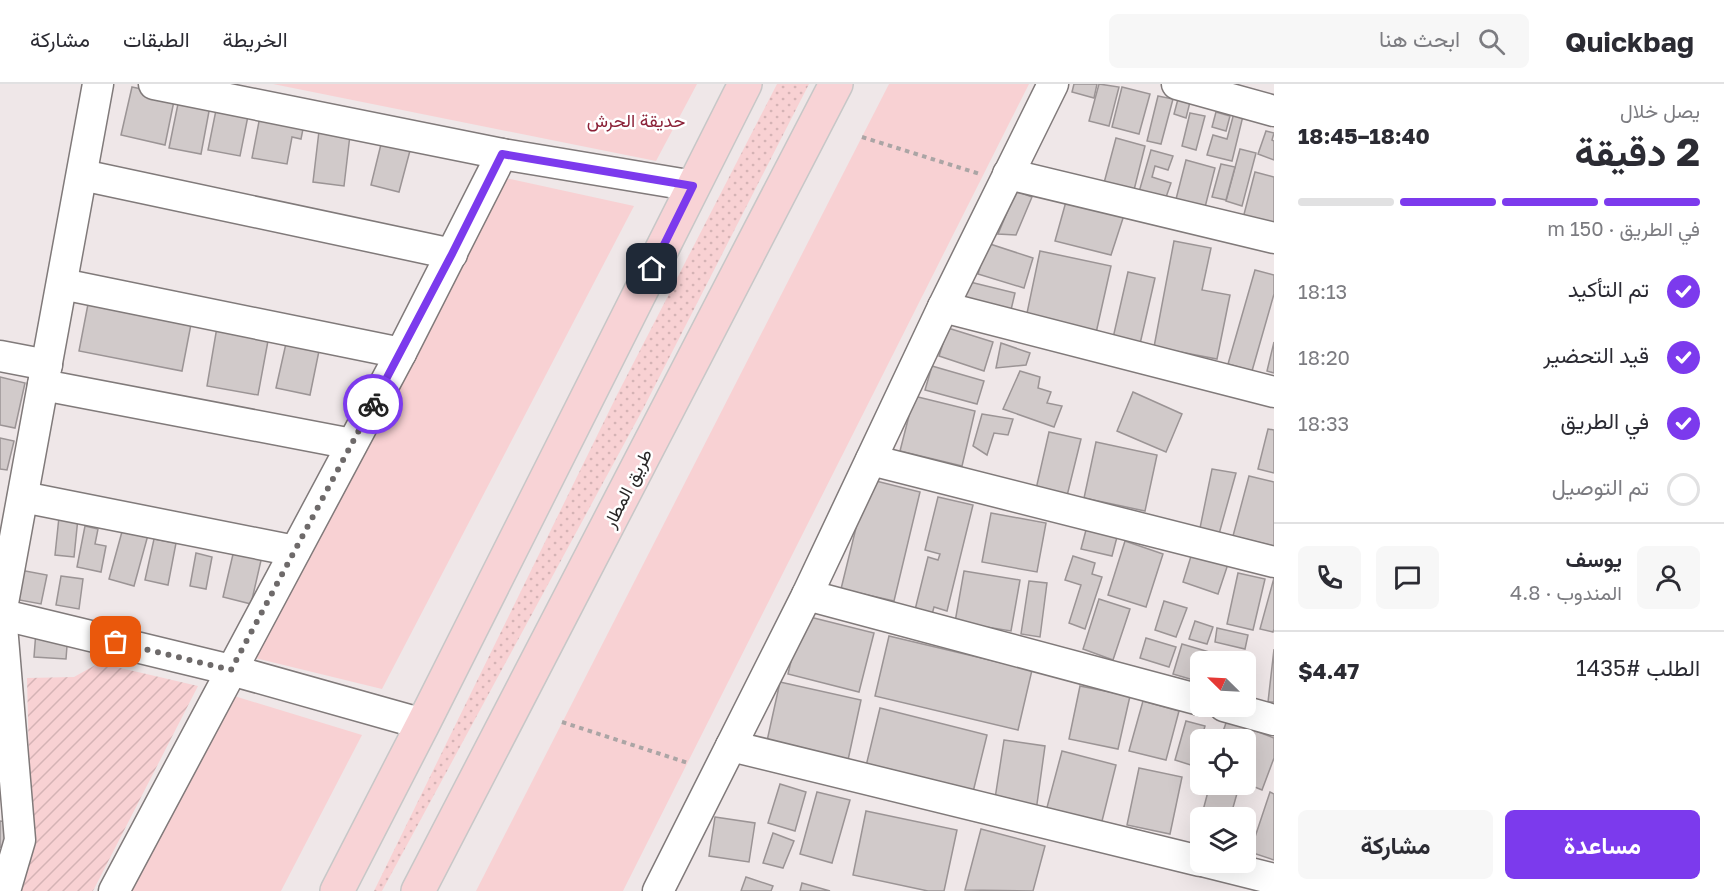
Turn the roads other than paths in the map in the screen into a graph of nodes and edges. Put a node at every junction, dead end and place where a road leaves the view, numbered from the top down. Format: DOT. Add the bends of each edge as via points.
graph roads {
  1 [pos="98,84"];
  2 [pos="154,84"];
  3 [pos="745,84"];
  4 [pos="836,84"];
  5 [pos="1053,84"];
  6 [pos="1196,86"];
  7 [pos="1274,111"];
  8 [pos="502,154"];
  9 [pos="82,175"];
  10 [pos="995,175"];
  11 [pos="693,186"];
  12 [pos="1274,238"];
  13 [pos="452,254"];
  14 [pos="62,284"];
  15 [pos="943,307"];
  16 [pos="401,353"];
  17 [pos="0,356"];
  18 [pos="45,375"];
  19 [pos="1274,392"];
  20 [pos="351,444"];
  21 [pos="871,460"];
  22 [pos="23,497"];
  23 [pos="295,551"];
  24 [pos="1274,562"];
  25 [pos="807,595"];
  26 [pos="1,614"];
  27 [pos="231,670"];
  28 [pos="1190,697"];
  29 [pos="1256,715"];
  30 [pos="1274,720"];
  31 [pos="423,724"];
  32 [pos="731,746"];
  33 [pos="1190,859"];
  34 [pos="1250,873"];
  35 [pos="1274,879"];
  36 [pos="5,891"];
  37 [pos="114,891"];
  38 [pos="337,891"];
  39 [pos="418,891"];
  40 [pos="658,891"];
  1 -- 9 [label="street"];
  2 -- 8 [label="street"];
  3 -- 11 [label="main road"];
  4 -- 39 [label="main road, طريق المطار"];
  5 -- 10 [label="street"];
  6 -- 7 [label="street"];
  8 -- 11 [label="street"];
  8 -- 13 [label="street"];
  9 -- 13 [label="street"];
  9 -- 14 [label="street"];
  10 -- 12 [label="street"];
  10 -- 15 [label="street"];
  11 -- 31 [label="main road"];
  13 -- 16 [label="street"];
  14 -- 16 [label="street"];
  14 -- 18 [label="street"];
  15 -- 19 [label="street"];
  15 -- 21 [label="street"];
  16 -- 20 [label="street"];
  17 -- 18 [label="street"];
  18 -- 20 [label="street"];
  18 -- 22 [label="street"];
  20 -- 23 [label="street"];
  21 -- 24 [label="street"];
  21 -- 25 [label="street"];
  22 -- 23 [label="street"];
  22 -- 26 [label="street"];
  23 -- 27 [label="street"];
  25 -- 28 [label="street"];
  25 -- 32 [label="street"];
  26 -- 27 [label="street"];
  26 -- 36 [label="street" via="20,840"];
  27 -- 31 [label="street"];
  27 -- 37 [label="street"];
  29 -- 30 [label="street"];
  31 -- 38 [label="main road"];
  32 -- 33 [label="street"];
  32 -- 40 [label="street"];
  34 -- 35 [label="street"];
}
